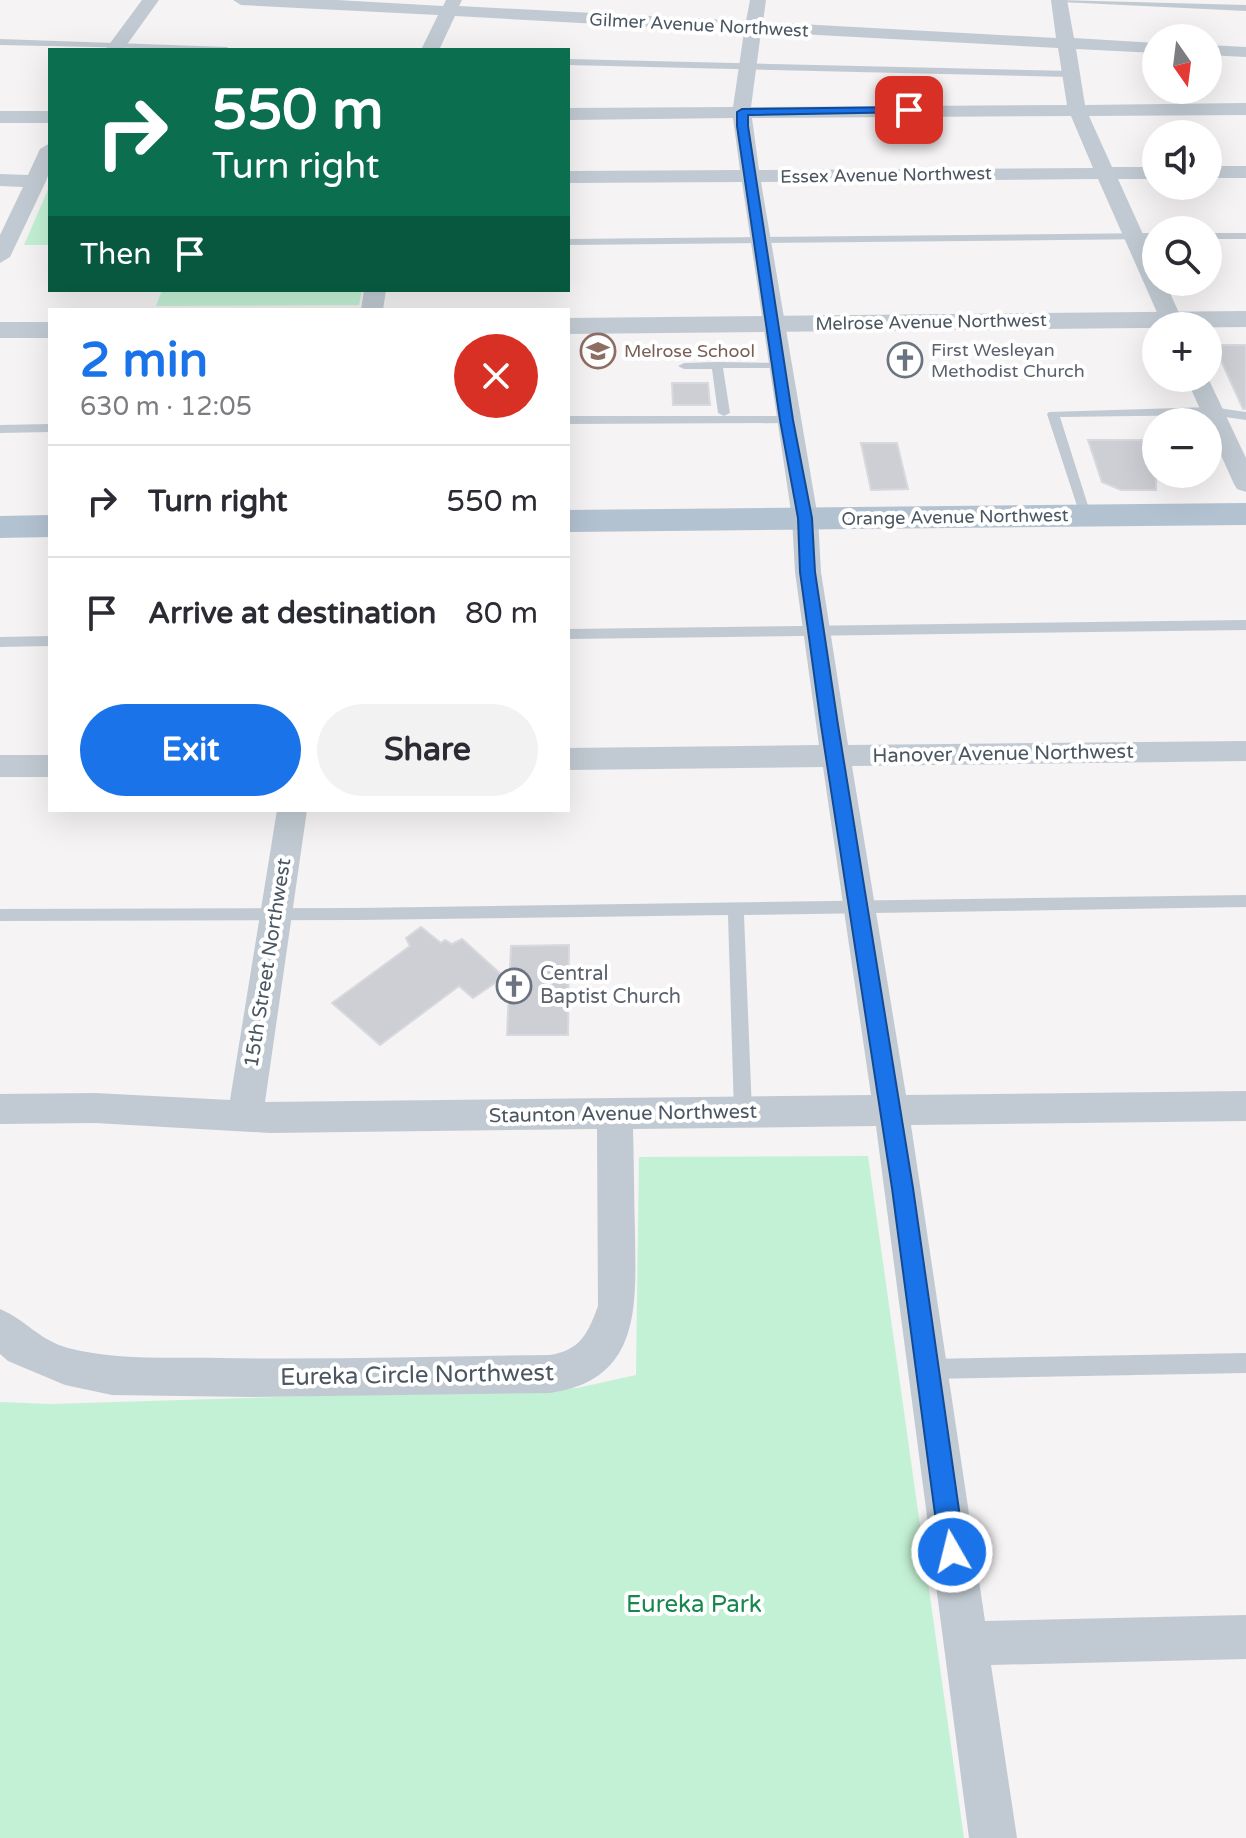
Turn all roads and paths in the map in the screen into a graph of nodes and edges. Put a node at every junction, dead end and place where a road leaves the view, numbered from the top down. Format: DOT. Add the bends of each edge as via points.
graph roads {
  1 [pos="151,0"];
  2 [pos="241,0"];
  3 [pos="758,0"];
  4 [pos="1060,0"];
  5 [pos="451,5"];
  6 [pos="1246,8"];
  7 [pos="753,28"];
  8 [pos="0,42"];
  9 [pos="1066,43"];
  10 [pos="1142,47"];
  11 [pos="116,48"];
  12 [pos="431,48"];
  13 [pos="1222,51"];
  14 [pos="1246,52"];
  15 [pos="570,62"];
  16 [pos="747,66"];
  17 [pos="1071,74"];
  18 [pos="1246,109"];
  19 [pos="1078,110"];
  20 [pos="742,112"];
  21 [pos="570,114"];
  22 [pos="0,117"];
  23 [pos="48,117"];
  24 [pos="48,154"];
  25 [pos="1222,172"];
  26 [pos="1246,172"];
  27 [pos="1105,173"];
  28 [pos="1142,173"];
  29 [pos="570,177"];
  30 [pos="749,177"];
  31 [pos="0,180"];
  32 [pos="36,181"];
  33 [pos="1222,236"];
  34 [pos="1246,236"];
  35 [pos="1135,237"];
  36 [pos="1142,237"];
  37 [pos="759,240"];
  38 [pos="570,242"];
  39 [pos="0,257"];
  40 [pos="1168,312"];
  41 [pos="1246,319"];
  42 [pos="1222,320"];
  43 [pos="1142,323"];
  44 [pos="772,324"];
  45 [pos="570,326"];
  46 [pos="0,330"];
  47 [pos="48,330"];
  48 [pos="717,365"];
  49 [pos="778,365"];
  50 [pos="684,366"];
  51 [pos="1142,412"];
  52 [pos="724,413"];
  53 [pos="1222,413"];
  54 [pos="1246,416"];
  55 [pos="570,420"];
  56 [pos="787,420"];
  57 [pos="48,428"];
  58 [pos="0,429"];
  59 [pos="1222,434"];
  60 [pos="1246,484"];
  61 [pos="1246,514"];
  62 [pos="1085,515"];
  63 [pos="805,518"];
  64 [pos="570,521"];
  65 [pos="48,526"];
  66 [pos="0,527"];
  67 [pos="1246,625"];
  68 [pos="816,630"];
  69 [pos="570,634"];
  70 [pos="48,641"];
  71 [pos="0,642"];
  72 [pos="1246,751"];
  73 [pos="834,757"];
  74 [pos="570,759"];
  75 [pos="0,766"];
  76 [pos="48,766"];
  77 [pos="292,812"];
  78 [pos="1246,901"];
  79 [pos="857,907"];
  80 [pos="736,908"];
  81 [pos="0,915"];
  82 [pos="275,915"];
  83 [pos="1246,1106"];
  84 [pos="0,1109"];
  85 [pos="889,1110"];
  86 [pos="743,1112"];
  87 [pos="615,1114"];
  88 [pos="246,1116"];
  89 [pos="0,1328"];
  90 [pos="1246,1363"];
  91 [pos="928,1369"];
  92 [pos="1246,1637"];
  93 [pos="965,1644"];
  94 [pos="993,1838"];
  1 -- 11 [label="street"];
  2 -- 5 [label="street, Gilmer Avenue Northwest"];
  3 -- 7 [label="street"];
  4 -- 6 [label="lane"];
  4 -- 9 [label="street"];
  5 -- 7 [label="street, Gilmer Avenue Northwest"];
  5 -- 12 [label="street"];
  7 -- 9 [label="street, Gilmer Avenue Northwest"];
  7 -- 16 [label="street"];
  8 -- 11 [label="lane"];
  9 -- 10 [label="street, Gilmer Avenue Northwest"];
  9 -- 17 [label="street"];
  13 -- 14 [label="street"];
  15 -- 16 [label="lane"];
  16 -- 17 [label="lane"];
  16 -- 20 [label="street"];
  17 -- 19 [label="street"];
  18 -- 19 [label="street"];
  19 -- 20 [label="street"];
  19 -- 27 [label="street"];
  20 -- 21 [label="street"];
  20 -- 30 [label="street"];
  22 -- 23 [label="street"];
  24 -- 32 [label="street"];
  25 -- 26 [label="street"];
  27 -- 28 [label="street, Essex Avenue Northwest"];
  27 -- 30 [label="street, Essex Avenue Northwest"];
  27 -- 35 [label="street"];
  29 -- 30 [label="street, Essex Avenue Northwest"];
  30 -- 37 [label="street"];
  31 -- 32 [label="street"];
  32 -- 39 [label="street"];
  33 -- 34 [label="lane"];
  35 -- 36 [label="lane"];
  35 -- 37 [label="lane"];
  35 -- 40 [label="street"];
  37 -- 38 [label="lane"];
  37 -- 44 [label="street"];
  41 -- 42 [label="street, Melrose Avenue Northwest"];
  43 -- 44 [label="street, Melrose Avenue Northwest"];
  44 -- 45 [label="street, Melrose Avenue Northwest"];
  44 -- 49 [label="street"];
  46 -- 47 [label="street"];
  48 -- 49 [label="lane"];
  48 -- 50 [label="lane"];
  48 -- 52 [label="lane"];
  49 -- 56 [label="street"];
  51 -- 62 [label="lane" via="1053,414"];
  53 -- 54 [label="lane"];
  55 -- 56 [label="lane"];
  56 -- 63 [label="street"];
  57 -- 58 [label="lane"];
  59 -- 60 [label="street"];
  61 -- 62 [label="main road, Orange Avenue Northwest"];
  62 -- 63 [label="main road, Orange Avenue Northwest"];
  63 -- 64 [label="main road, Orange Avenue Northwest"];
  63 -- 68 [label="street"];
  65 -- 66 [label="main road"];
  67 -- 68 [label="lane"];
  68 -- 69 [label="lane"];
  68 -- 73 [label="street"];
  70 -- 71 [label="lane"];
  72 -- 73 [label="street, Hanover Avenue Northwest"];
  73 -- 74 [label="street, Hanover Avenue Northwest"];
  73 -- 79 [label="street"];
  75 -- 76 [label="street"];
  77 -- 82 [label="street, 15th Street Northwest"];
  78 -- 79 [label="lane"];
  79 -- 80 [label="lane"];
  79 -- 85 [label="street"];
  80 -- 82 [label="lane"];
  80 -- 86 [label="lane"];
  81 -- 82 [label="lane"];
  82 -- 88 [label="street, 15th Street Northwest"];
  83 -- 85 [label="street, Staunton Avenue Northwest"];
  84 -- 88 [label="street, Staunton Avenue Northwest"];
  85 -- 86 [label="street, Staunton Avenue Northwest"];
  85 -- 91 [label="street"];
  86 -- 87 [label="street, Staunton Avenue Northwest"];
  87 -- 88 [label="street, Staunton Avenue Northwest"];
  87 -- 89 [label="street, Eureka Circle Northwest" via="617,1306 604,1343 570,1371 112,1376 65,1366 22,1348"];
  90 -- 91 [label="lane"];
  91 -- 93 [label="street"];
  92 -- 93 [label="street"];
  93 -- 94 [label="street"];
}
